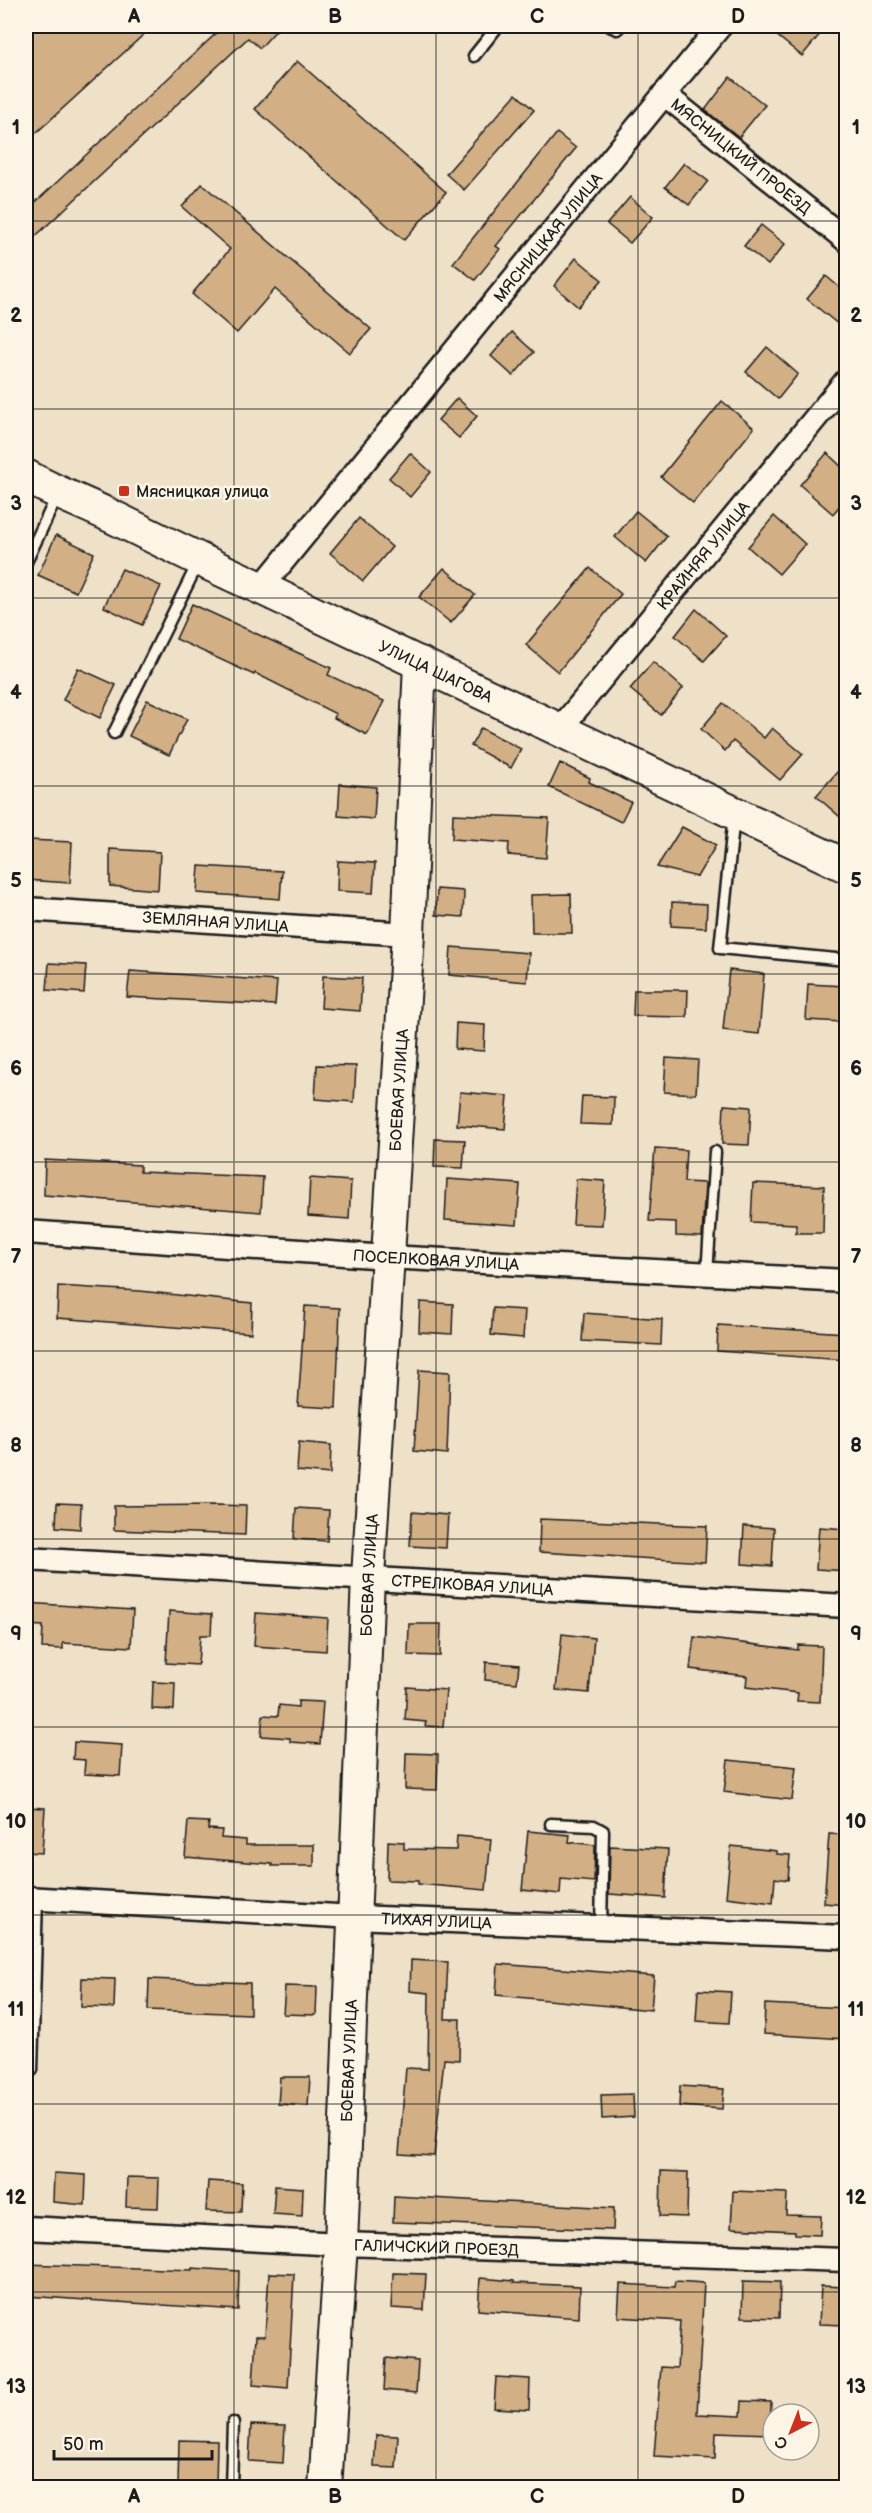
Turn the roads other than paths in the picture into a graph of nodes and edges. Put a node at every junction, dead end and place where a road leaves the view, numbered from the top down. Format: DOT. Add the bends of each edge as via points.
graph roads {
  1 [pos="498,26"];
  2 [pos="610,26"];
  3 [pos="620,26"];
  4 [pos="720,26"];
  5 [pos="474,56"];
  6 [pos="664,94"];
  7 [pos="846,240"];
  8 [pos="846,381"];
  9 [pos="26,476"];
  10 [pos="58,493"];
  11 [pos="199,561"];
  12 [pos="26,562"];
  13 [pos="261,588"];
  14 [pos="420,663"];
  15 [pos="560,729"];
  16 [pos="114,733"];
  17 [pos="734,812"];
  18 [pos="846,866"];
  19 [pos="26,909"];
  20 [pos="408,934"];
  21 [pos="846,960"];
  22 [pos="715,1152"];
  23 [pos="26,1232"];
  24 [pos="387,1257"];
  25 [pos="707,1274"];
  26 [pos="846,1281"];
  27 [pos="26,1559"];
  28 [pos="368,1577"];
  29 [pos="846,1606"];
  30 [pos="551,1824"];
  31 [pos="31,1898"];
  32 [pos="354,1917"];
  33 [pos="601,1927"];
  34 [pos="846,1937"];
  35 [pos="32,2070"];
  36 [pos="26,2228"];
  37 [pos="341,2244"];
  38 [pos="846,2260"];
  39 [pos="233,2423"];
  40 [pos="231,2487"];
  41 [pos="325,2487"];
  1 -- 5 [label="lane"];
  2 -- 3 [label="lane"];
  4 -- 6 [label="street, МЯСНИЦКАЯ УЛИЦА"];
  6 -- 7 [label="street, МЯСНИЦКИЙ ПРОЕЗД"];
  6 -- 13 [label="street, МЯСНИЦКАЯ УЛИЦА"];
  8 -- 15 [label="street, КРАЙНЯЯ УЛИЦА"];
  9 -- 10 [label="street, УЛИЦА ШАГОВА"];
  10 -- 11 [label="street, УЛИЦА ШАГОВА"];
  10 -- 12 [label="lane"];
  11 -- 13 [label="street, УЛИЦА ШАГОВА"];
  11 -- 16 [label="lane"];
  13 -- 14 [label="street, УЛИЦА ШАГОВА"];
  14 -- 15 [label="street, УЛИЦА ШАГОВА"];
  14 -- 20 [label="street, БОЕВАЯ УЛИЦА"];
  15 -- 17 [label="street, УЛИЦА ШАГОВА"];
  17 -- 18 [label="street, УЛИЦА ШАГОВА"];
  17 -- 21 [label="lane" via="720,948"];
  19 -- 20 [label="street, ЗЕМЛЯНАЯ УЛИЦА"];
  20 -- 24 [label="street, БОЕВАЯ УЛИЦА"];
  22 -- 25 [label="lane"];
  23 -- 24 [label="street, ПОСЕЛКОВАЯ УЛИЦА"];
  24 -- 25 [label="street, ПОСЕЛКОВАЯ УЛИЦА"];
  24 -- 28 [label="street, БОЕВАЯ УЛИЦА"];
  25 -- 26 [label="street, ПОСЕЛКОВАЯ УЛИЦА"];
  27 -- 28 [label="street, СТРЕЛКОВАЯ УЛИЦА"];
  28 -- 29 [label="street, СТРЕЛКОВАЯ УЛИЦА"];
  28 -- 32 [label="street, БОЕВАЯ УЛИЦА"];
  30 -- 33 [label="lane" via="594,1826 603,1831"];
  31 -- 32 [label="street, ТИХАЯ УЛИЦА"];
  31 -- 35 [label="lane"];
  32 -- 33 [label="street, ТИХАЯ УЛИЦА"];
  32 -- 37 [label="street, БОЕВАЯ УЛИЦА"];
  33 -- 34 [label="street, ТИХАЯ УЛИЦА"];
  36 -- 37 [label="street, ГАЛИЧСКИЙ ПРОЕЗД"];
  37 -- 38 [label="street, ГАЛИЧСКИЙ ПРОЕЗД"];
  37 -- 41 [label="street, БОЕВАЯ УЛИЦА"];
  39 -- 40 [label="lane"];
}
